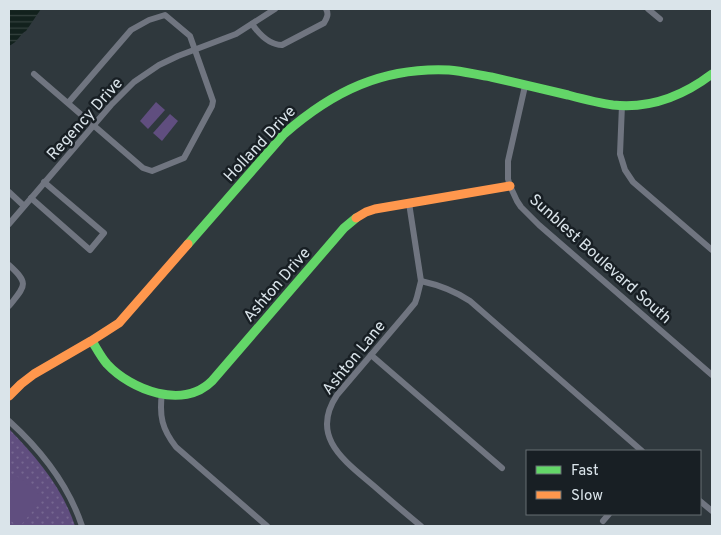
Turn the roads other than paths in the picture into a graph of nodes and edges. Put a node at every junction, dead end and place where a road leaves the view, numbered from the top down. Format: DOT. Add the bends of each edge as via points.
graph roads {
  1 [pos="275,9"];
  2 [pos="326,9"];
  3 [pos="648,9"];
  4 [pos="660,19"];
  5 [pos="252,24"];
  6 [pos="195,50"];
  7 [pos="34,74"];
  8 [pos="712,74"];
  9 [pos="525,86"];
  10 [pos="68,103"];
  11 [pos="622,106"];
  12 [pos="94,125"];
  13 [pos="44,182"];
  14 [pos="510,186"];
  15 [pos="9,192"];
  16 [pos="31,198"];
  17 [pos="409,203"];
  18 [pos="24,206"];
  19 [pos="9,224"];
  20 [pos="712,250"];
  21 [pos="9,265"];
  22 [pos="422,281"];
  23 [pos="9,306"];
  24 [pos="92,341"];
  25 [pos="371,355"];
  26 [pos="712,374"];
  27 [pos="162,393"];
  28 [pos="9,396"];
  29 [pos="9,421"];
  30 [pos="641,450"];
  31 [pos="502,468"];
  32 [pos="701,502"];
  33 [pos="712,511"];
  34 [pos="608,515"];
  35 [pos="603,521"];
  36 [pos="82,526"];
  37 [pos="267,526"];
  38 [pos="421,526"];
  1 -- 5 [label="street, Regency Drive"];
  2 -- 5 [label="street" via="328,14 324,23 282,45 262,37"];
  3 -- 4 [label="street"];
  5 -- 6 [label="street, Regency Drive"];
  6 -- 10 [label="street" via="190,36 166,15 149,20 130,30"];
  6 -- 12 [label="street, Regency Drive" via="142,76"];
  6 -- 12 [label="street" via="213,101 184,158 147,170"];
  7 -- 10 [label="street"];
  8 -- 11 [label="street, Holland Drive" via="694,87 669,98 650,104"];
  9 -- 11 [label="street, Holland Drive"];
  9 -- 14 [label="street, Sunblest Boulevard South" via="508,161"];
  9 -- 24 [label="street, Holland Drive" via="459,71 415,71 356,85 325,102 284,134 125,316"];
  10 -- 12 [label="street"];
  11 -- 20 [label="street" via="620,154 627,174"];
  12 -- 13 [label="street, Regency Drive"];
  13 -- 16 [label="street, Regency Drive"];
  13 -- 16 [label="street" via="104,233 90,250"];
  14 -- 17 [label="street, Ashton Drive"];
  14 -- 26 [label="street, Sunblest Boulevard South" via="517,202 529,216"];
  15 -- 18 [label="street"];
  16 -- 18 [label="street, Regency Drive"];
  17 -- 22 [label="street, Ashton Lane"];
  17 -- 27 [label="street, Ashton Drive" via="370,210 350,222 211,381 190,394"];
  18 -- 19 [label="street, Regency Drive"];
  21 -- 23 [label="street" via="23,280 21,292"];
  22 -- 25 [label="street, Ashton Lane" via="415,303"];
  22 -- 30 [label="street" via="456,292 470,302"];
  24 -- 27 [label="street, Ashton Drive" via="105,362 121,376"];
  24 -- 28 [label="street, Holland Drive" via="32,376"];
  25 -- 31 [label="street"];
  25 -- 38 [label="street, Ashton Lane" via="332,402 328,421 330,438 344,461"];
  27 -- 37 [label="street" via="161,418 172,442"];
  29 -- 36 [label="street" via="57,474"];
  32 -- 33 [label="street"];
  34 -- 35 [label="street"];
}
